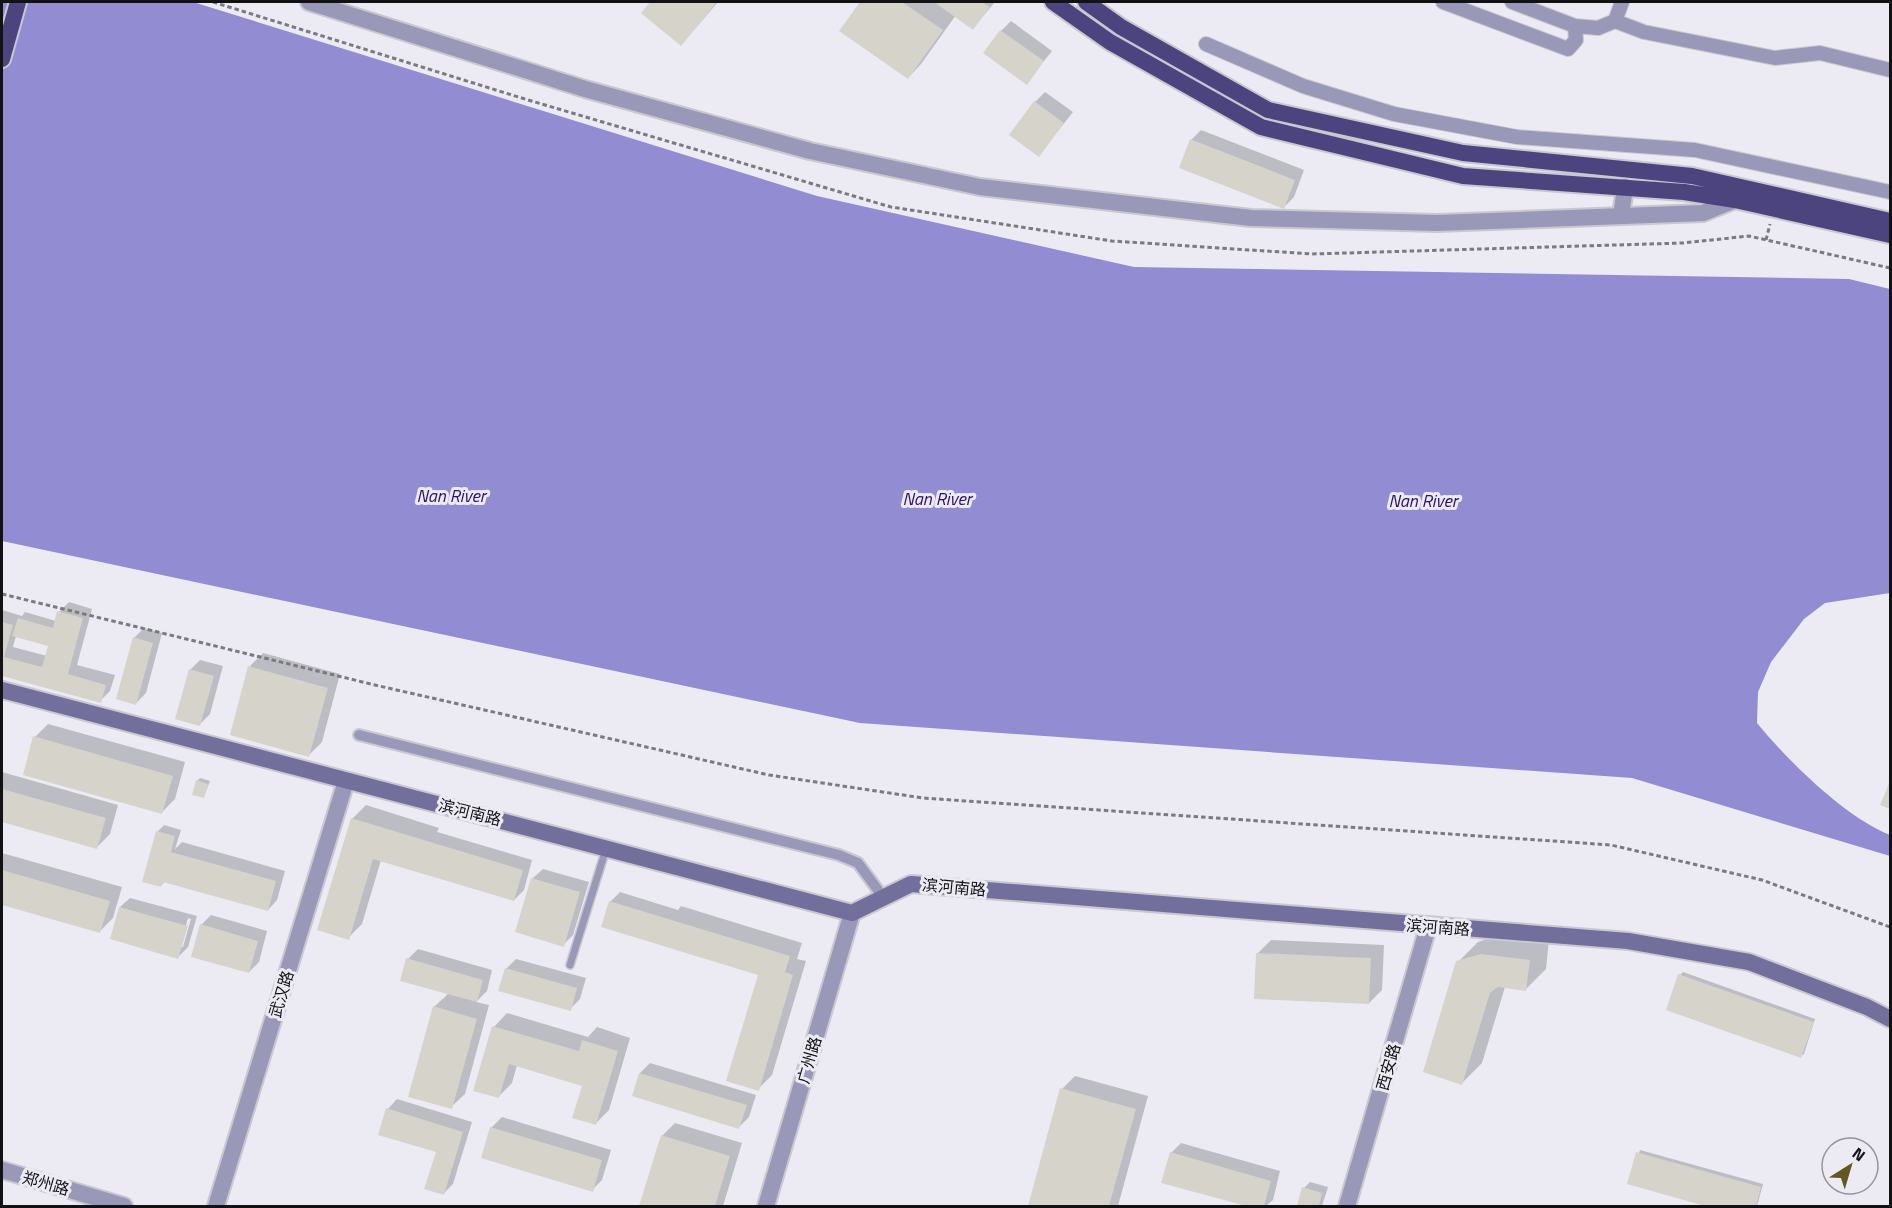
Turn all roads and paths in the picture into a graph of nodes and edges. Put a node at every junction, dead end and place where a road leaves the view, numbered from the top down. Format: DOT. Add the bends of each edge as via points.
graph roads {
  1 [pos="18,2"];
  2 [pos="309,2"];
  3 [pos="1053,2"];
  4 [pos="1086,2"];
  5 [pos="1443,2"];
  6 [pos="1512,2"];
  7 [pos="1622,2"];
  8 [pos="1615,21"];
  9 [pos="1575,26"];
  10 [pos="1206,44"];
  11 [pos="2,59"];
  12 [pos="1890,70"];
  13 [pos="1625,188"];
  14 [pos="1890,192"];
  15 [pos="1735,200"];
  16 [pos="1775,203"];
  17 [pos="1621,216"];
  18 [pos="1890,221"];
  19 [pos="1890,235"];
  20 [pos="2,594"];
  21 [pos="2,690"];
  22 [pos="359,735"];
  23 [pos="346,781"];
  24 [pos="607,847"];
  25 [pos="883,897"];
  26 [pos="852,913"];
  27 [pos="1428,927"];
  28 [pos="1890,927"];
  29 [pos="570,965"];
  30 [pos="1890,1019"];
  31 [pos="2,1170"];
  32 [pos="124,1206"];
  33 [pos="216,1206"];
  34 [pos="766,1206"];
  35 [pos="1347,1206"];
  1 -- 11 [label="highway"];
  2 -- 17 [label="street" via="596,92 810,151 980,187 1251,218 1437,223"];
  3 -- 13 [label="highway" via="1110,42 1261,127 1463,176"];
  4 -- 16 [label="highway" via="1120,27 1268,110 1463,153 1692,176"];
  5 -- 9 [label="street" via="1568,49 1576,40"];
  6 -- 9 [label="street"];
  7 -- 8 [label="street"];
  8 -- 9 [label="street" via="1598,28"];
  8 -- 12 [label="street" via="1644,32 1775,58 1820,53"];
  10 -- 14 [label="street" via="1303,86 1395,114 1517,137 1695,150"];
  13 -- 15 [label="highway"];
  13 -- 17 [label="street"];
  15 -- 16 [label="highway"];
  15 -- 17 [label="street" via="1703,213"];
  16 -- 18 [label="highway"];
  16 -- 19 [label="highway"];
  20 -- 28 [label="path" via="769,776 923,798 1611,845 1762,880"];
  21 -- 23 [label="main road, 滨河南路"];
  22 -- 25 [label="street" via="839,855 858,863"];
  23 -- 24 [label="main road, 滨河南路"];
  23 -- 33 [label="street, 武汉路"];
  24 -- 26 [label="main road, 滨河南路"];
  24 -- 29 [label="lane"];
  25 -- 26 [label="main road, 滨河南路"];
  25 -- 27 [label="main road, 滨河南路" via="911,884"];
  26 -- 34 [label="street, 广州路"];
  27 -- 30 [label="main road, 滨河南路" via="1628,940 1749,962"];
  27 -- 35 [label="street, 西安路"];
  31 -- 32 [label="street, 郑州路"];
}
